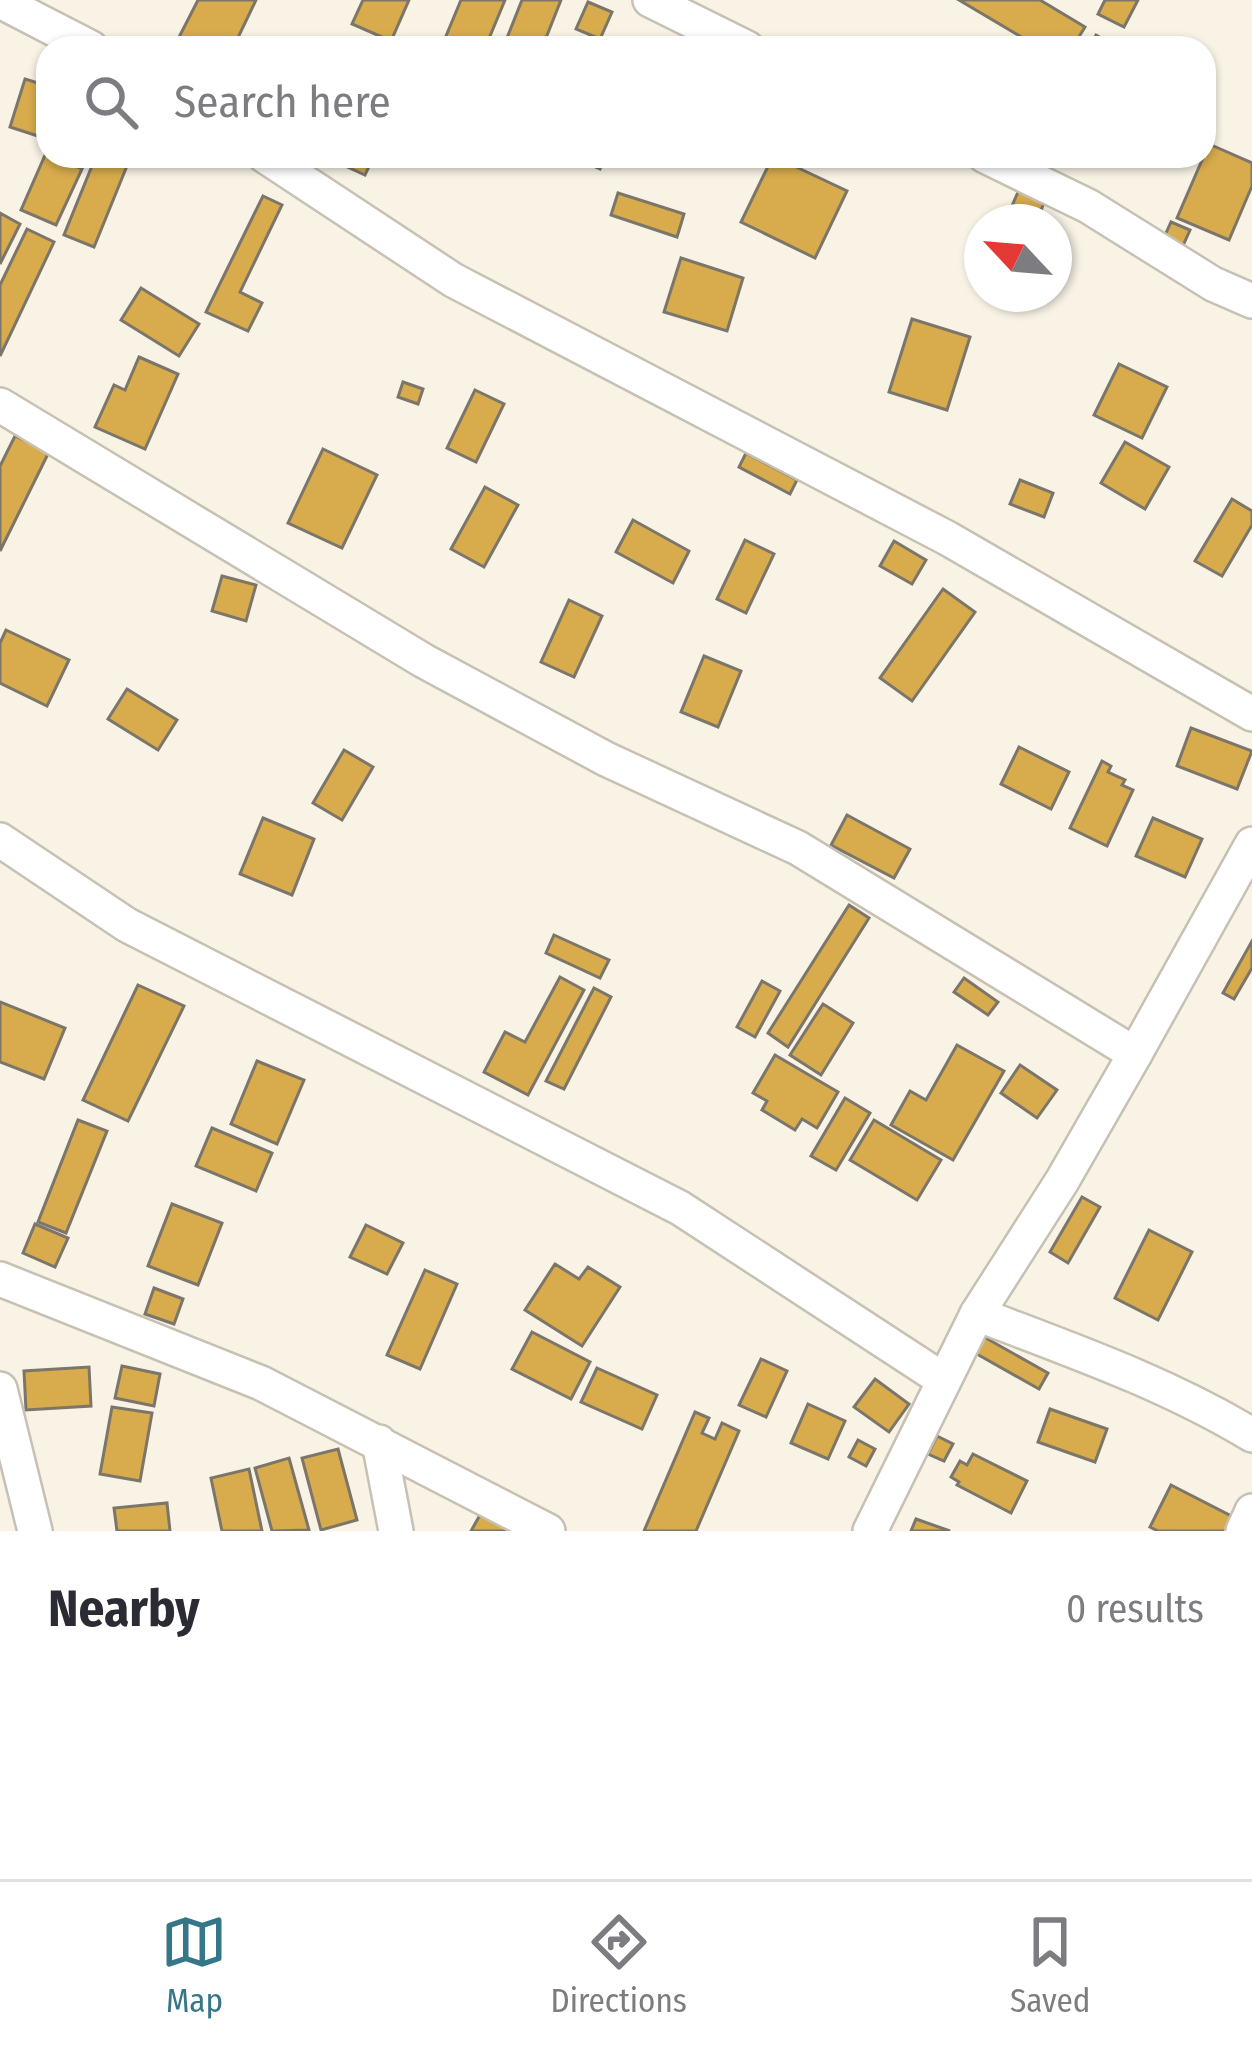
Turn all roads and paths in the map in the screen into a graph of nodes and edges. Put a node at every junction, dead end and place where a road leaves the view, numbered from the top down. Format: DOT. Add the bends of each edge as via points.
graph roads {
  1 [pos="650,0"];
  2 [pos="0,1"];
  3 [pos="68,36"];
  4 [pos="723,36"];
  5 [pos="283,168"];
  6 [pos="1010,168"];
  7 [pos="1252,301"];
  8 [pos="0,405"];
  9 [pos="1252,714"];
  10 [pos="0,840"];
  11 [pos="1252,844"];
  12 [pos="1135,1054"];
  13 [pos="0,1279"];
  14 [pos="977,1313"];
  15 [pos="942,1379"];
  16 [pos="0,1390"];
  17 [pos="1252,1435"];
  18 [pos="379,1442"];
  19 [pos="1252,1511"];
  20 [pos="35,1531"];
  21 [pos="396,1531"];
  22 [pos="548,1531"];
  23 [pos="870,1531"];
  24 [pos="1243,1531"];
  1 -- 4 [label="street"];
  2 -- 3 [label="street"];
  5 -- 9 [label="street" via="453,280 947,538"];
  6 -- 7 [label="street"];
  8 -- 12 [label="street" via="424,662 798,848"];
  10 -- 15 [label="street" via="127,925 680,1208"];
  11 -- 12 [label="street"];
  12 -- 14 [label="street"];
  13 -- 18 [label="street" via="261,1383"];
  14 -- 15 [label="street"];
  14 -- 17 [label="street" via="1135,1375"];
  15 -- 23 [label="street"];
  16 -- 20 [label="street"];
  18 -- 21 [label="street"];
  18 -- 22 [label="street"];
  19 -- 24 [label="street"];
}
